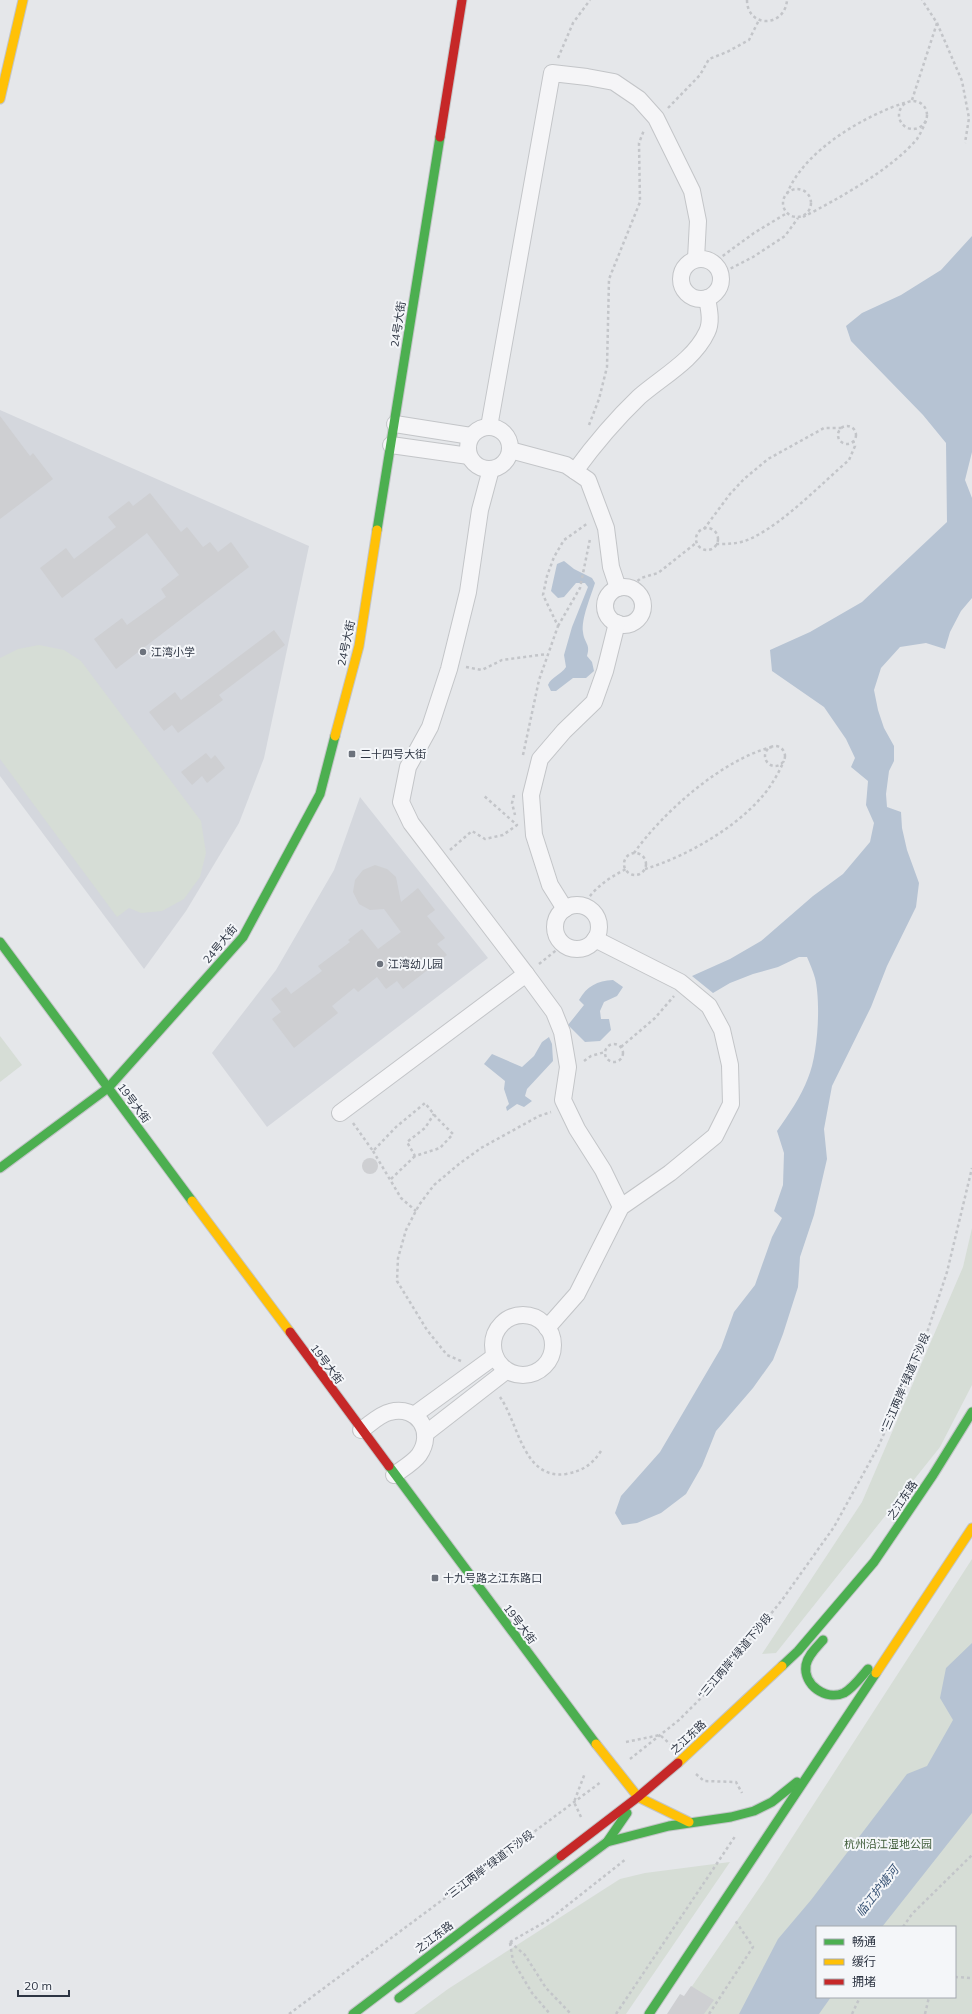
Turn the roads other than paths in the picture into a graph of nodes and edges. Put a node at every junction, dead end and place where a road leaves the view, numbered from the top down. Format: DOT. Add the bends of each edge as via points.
graph roads {
  1 [pos="24,0"];
  2 [pos="462,0"];
  3 [pos="0,99"];
  4 [pos="696,259"];
  5 [pos="708,298"];
  6 [pos="395,424"];
  7 [pos="490,427"];
  8 [pos="471,436"];
  9 [pos="391,445"];
  10 [pos="510,450"];
  11 [pos="469,456"];
  12 [pos="491,469"];
  13 [pos="575,471"];
  14 [pos="624,588"];
  15 [pos="617,623"];
  16 [pos="565,909"];
  17 [pos="595,939"];
  18 [pos="0,942"];
  19 [pos="526,974"];
  20 [pos="108,1088"];
  21 [pos="342,1111"];
  22 [pos="0,1168"];
  23 [pos="621,1207"];
  24 [pos="547,1328"];
  25 [pos="494,1356"];
  26 [pos="506,1371"];
  27 [pos="972,1412"];
  28 [pos="414,1415"];
  29 [pos="361,1430"];
  30 [pos="425,1434"];
  31 [pos="394,1475"];
  32 [pos="972,1528"];
  33 [pos="892,1536"];
  34 [pos="878,1573"];
  35 [pos="827,1635"];
  36 [pos="897,1641"];
  37 [pos="813,1767"];
  38 [pos="638,1797"];
  39 [pos="689,1822"];
  40 [pos="607,1842"];
  41 [pos="391,2004"];
  42 [pos="353,2014"];
  43 [pos="649,2014"];
  1 -- 3 [label="street"];
  2 -- 6 [label="street, 24号大街"];
  4 -- 5 [label="street" via="703,259 717,268 721,284"];
  4 -- 5 [label="street" via="682,272 681,285 694,299"];
  4 -- 7 [label="street" via="698,221 692,192 656,118 639,99 614,82 552,73"];
  5 -- 13 [label="street" via="708,331 693,351 614,423"];
  6 -- 8 [label="street"];
  6 -- 9 [label="street, 24号大街"];
  7 -- 8 [label="street" via="483,428"];
  7 -- 10 [label="street" via="507,437"];
  8 -- 11 [label="street"];
  9 -- 11 [label="street"];
  9 -- 20 [label="street, 24号大街" via="359,646 320,794 243,937"];
  10 -- 12 [label="street" via="504,463"];
  10 -- 13 [label="street" via="566,465"];
  11 -- 12 [label="street" via="478,466"];
  12 -- 19 [label="street" via="480,510 468,592 451,661 430,727 408,767 401,802 411,823"];
  13 -- 14 [label="street" via="588,480 599,506 606,528 611,567"];
  14 -- 15 [label="street" via="608,596 606,602 608,615"];
  14 -- 15 [label="street" via="640,595 642,613 634,622"];
  15 -- 16 [label="street" via="594,702 540,759 531,795 535,839 550,885"];
  16 -- 17 [label="street" via="583,906 593,912 597,918 598,932"];
  16 -- 17 [label="street" via="556,920 555,927 559,939 564,944 577,948 590,944"];
  17 -- 23 [label="street" via="683,984 709,1006 722,1030 730,1065 731,1104 715,1136 670,1173"];
  18 -- 20 [label="street, 19号大街"];
  19 -- 21 [label="street"];
  19 -- 23 [label="street" via="554,1012 562,1032 568,1067 563,1100"];
  20 -- 22 [label="street, 24号大街"];
  20 -- 29 [label="street, 19号大街"];
  23 -- 24 [label="street" via="577,1294"];
  24 -- 25 [label="street" via="532,1317 522,1315 508,1319 494,1337"];
  24 -- 26 [label="street" via="552,1337 553,1347 545,1366 526,1375"];
  25 -- 26 [label="street"];
  25 -- 28 [label="street"];
  26 -- 30 [label="street"];
  27 -- 33 [label="street, 之江东路"];
  28 -- 29 [label="street" via="403,1410 388,1412"];
  28 -- 30 [label="street" via="425,1429"];
  29 -- 31 [label="street, 19号大街"];
  30 -- 31 [label="street" via="426,1441 418,1456"];
  31 -- 38 [label="street, 19号大街"];
  32 -- 36 [label="street"];
  33 -- 34 [label="street" via="890,1554"];
  33 -- 38 [label="street, 之江东路" via="874,1562 798,1651 686,1756"];
  35 -- 36 [label="street" via="807,1659 805,1674 808,1682 828,1694 843,1692"];
  36 -- 37 [label="street"];
  37 -- 39 [label="street" via="762,1808"];
  37 -- 43 [label="street"];
  38 -- 39 [label="street"];
  38 -- 40 [label="street"];
  38 -- 42 [label="street, 之江东路"];
  39 -- 40 [label="street"];
  40 -- 41 [label="street"];
}
